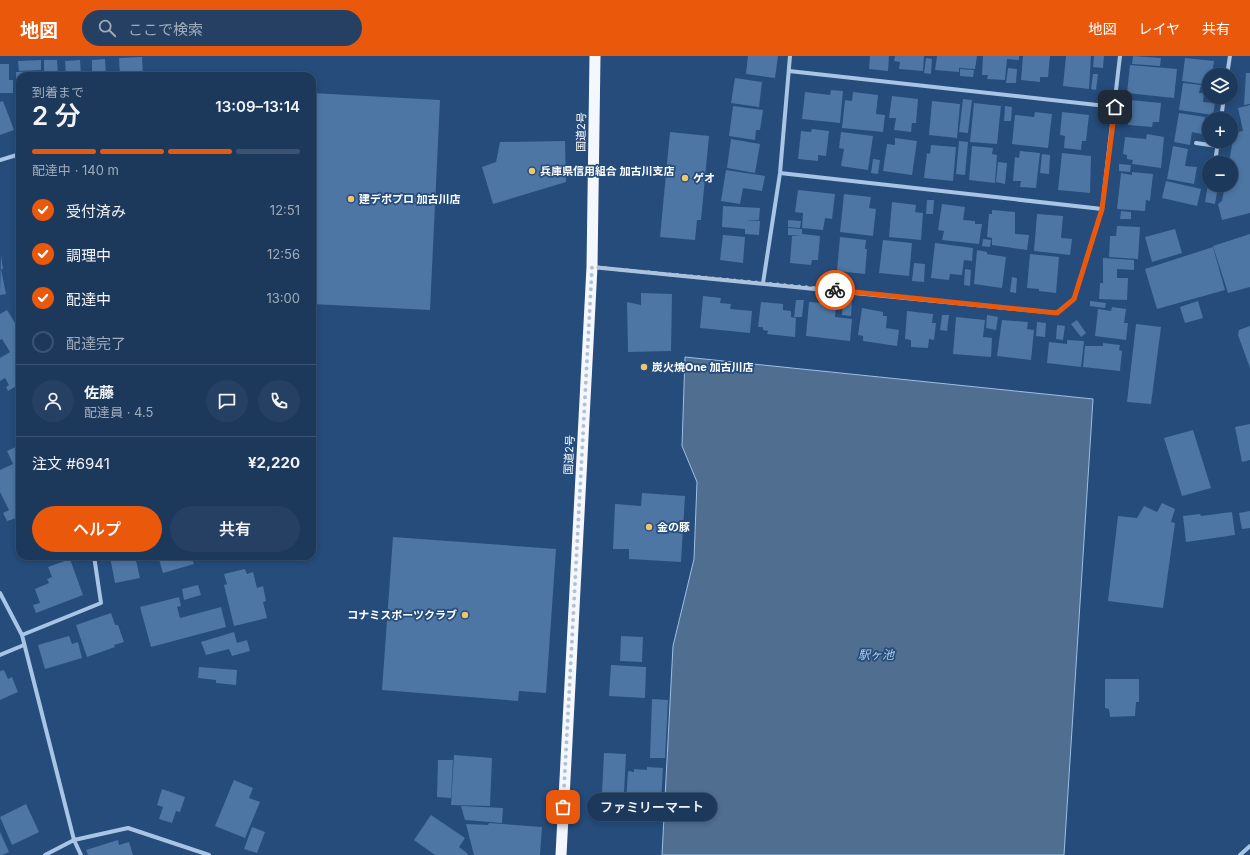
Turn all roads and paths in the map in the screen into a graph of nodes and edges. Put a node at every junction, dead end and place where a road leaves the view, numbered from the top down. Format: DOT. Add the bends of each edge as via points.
graph roads {
  1 [pos="595,56"];
  2 [pos="790,56"];
  3 [pos="1120,56"];
  4 [pos="1230,56"];
  5 [pos="1228,68"];
  6 [pos="789,71"];
  7 [pos="1115,107"];
  8 [pos="1196,143"];
  9 [pos="1202,143"];
  10 [pos="16,155"];
  11 [pos="0,160"];
  12 [pos="780,173"];
  13 [pos="1102,209"];
  14 [pos="592,267"];
  15 [pos="763,283"];
  16 [pos="95,560"];
  17 [pos="0,593"];
  18 [pos="22,635"];
  19 [pos="24,645"];
  20 [pos="0,655"];
  21 [pos="74,840"];
  22 [pos="1250,846"];
  23 [pos="45,855"];
  24 [pos="81,855"];
  25 [pos="210,855"];
  26 [pos="560,855"];
  27 [pos="1240,855"];
  1 -- 14 [label="highway, 国道2号"];
  2 -- 6 [label="street"];
  3 -- 7 [label="street"];
  4 -- 5 [label="street"];
  6 -- 7 [label="street"];
  6 -- 12 [label="street"];
  7 -- 13 [label="street"];
  8 -- 9 [label="street"];
  10 -- 11 [label="street"];
  12 -- 13 [label="street"];
  12 -- 15 [label="street"];
  13 -- 15 [label="street" via="1074,299 1057,313"];
  14 -- 15 [label="street"];
  14 -- 26 [label="highway, 国道2号"];
  16 -- 18 [label="street" via="101,603"];
  17 -- 18 [label="street"];
  18 -- 19 [label="street"];
  19 -- 20 [label="street"];
  19 -- 21 [label="street"];
  21 -- 23 [label="street"];
  21 -- 24 [label="street"];
  21 -- 25 [label="street" via="128,828"];
  22 -- 27 [label="street"];
}
